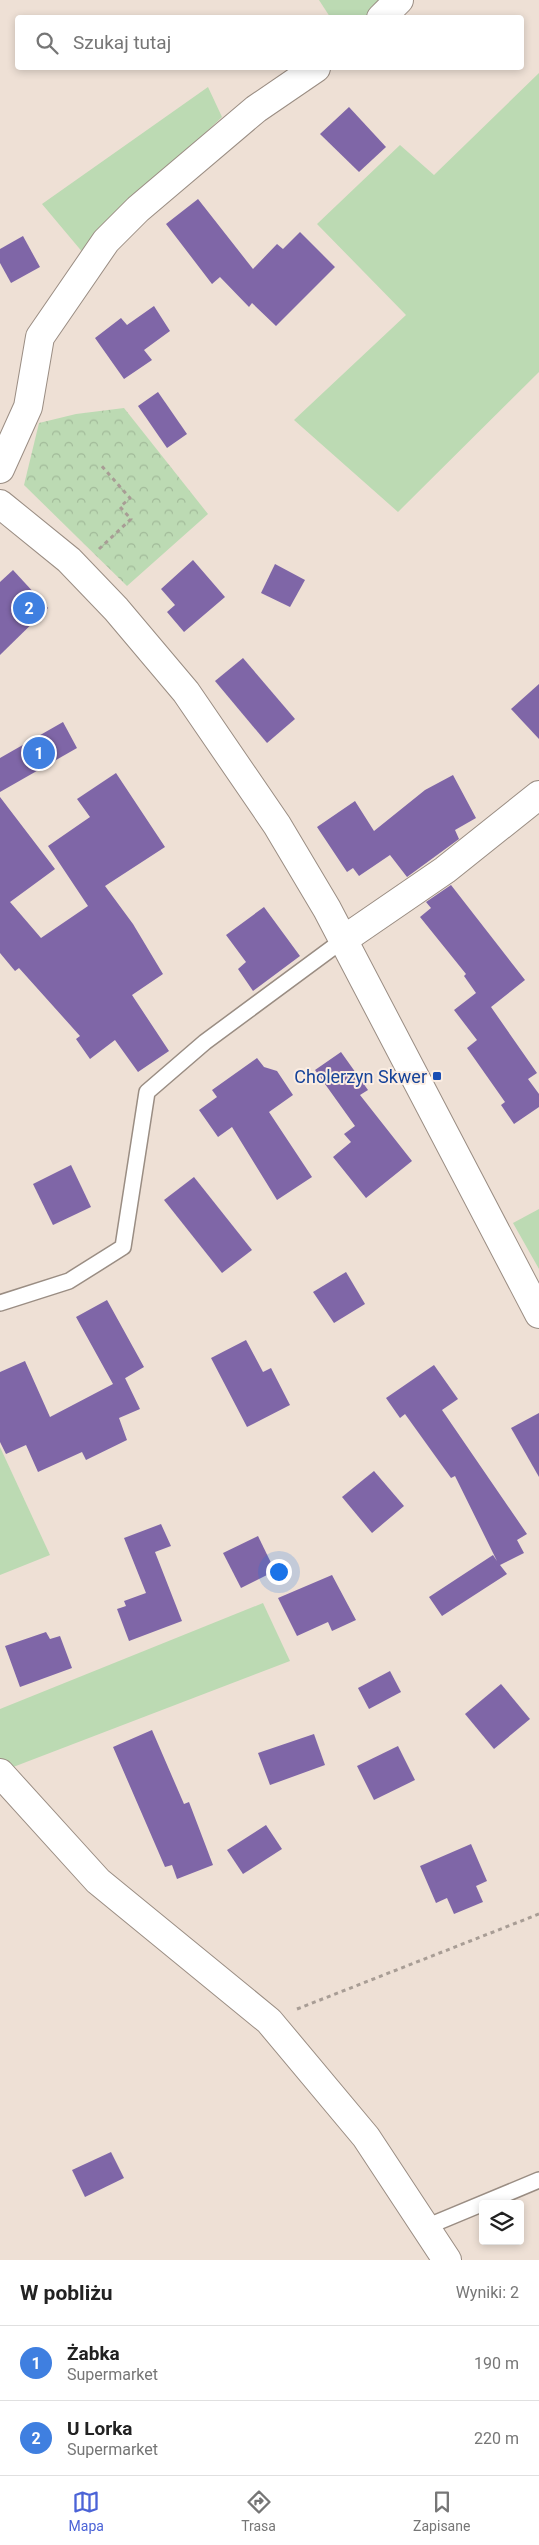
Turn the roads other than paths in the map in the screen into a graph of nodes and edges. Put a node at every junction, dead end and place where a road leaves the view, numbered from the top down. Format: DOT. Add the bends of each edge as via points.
graph roads {
  1 [pos="399,0"];
  2 [pos="385,15"];
  3 [pos="313,70"];
  4 [pos="0,469"];
  5 [pos="0,504"];
  6 [pos="539,795"];
  7 [pos="343,940"];
  8 [pos="0,1303"];
  9 [pos="539,1314"];
  10 [pos="0,1774"];
  11 [pos="539,2180"];
  12 [pos="426,2227"];
  13 [pos="447,2260"];
  1 -- 2 [label="street"];
  3 -- 4 [label="street" via="256,109 138,208 106,241 40,338 28,408"];
  5 -- 7 [label="street" via="82,573 186,692 277,825"];
  6 -- 7 [label="street" via="445,870"];
  7 -- 8 [label="lane" via="205,1042 147,1092 123,1247 69,1281"];
  7 -- 9 [label="street"];
  10 -- 12 [label="street" via="98,1880 269,2020 366,2137"];
  11 -- 12 [label="lane"];
  12 -- 13 [label="street"];
}
